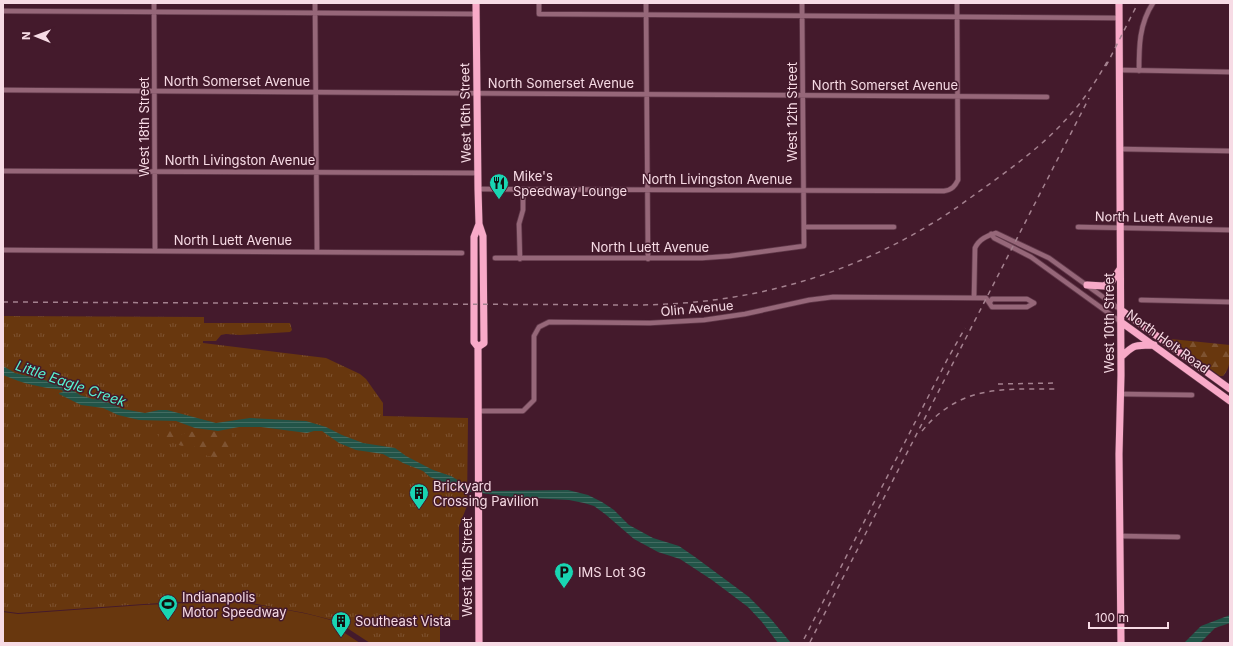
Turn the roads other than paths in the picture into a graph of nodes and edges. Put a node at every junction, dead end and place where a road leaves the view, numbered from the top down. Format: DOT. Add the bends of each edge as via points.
graph roads {
  1 [pos="154,3"];
  2 [pos="315,3"];
  3 [pos="476,3"];
  4 [pos="539,3"];
  5 [pos="646,3"];
  6 [pos="802,3"];
  7 [pos="957,3"];
  8 [pos="1119,3"];
  9 [pos="1153,3"];
  10 [pos="3,11"];
  11 [pos="154,12"];
  12 [pos="315,13"];
  13 [pos="476,14"];
  14 [pos="646,15"];
  15 [pos="802,16"];
  16 [pos="957,17"];
  17 [pos="1119,18"];
  18 [pos="1119,70"];
  19 [pos="1139,71"];
  20 [pos="1230,72"];
  21 [pos="3,90"];
  22 [pos="154,91"];
  23 [pos="316,92"];
  24 [pos="477,93"];
  25 [pos="647,94"];
  26 [pos="803,96"];
  27 [pos="958,97"];
  28 [pos="1046,97"];
  29 [pos="1120,149"];
  30 [pos="1230,151"];
  31 [pos="3,171"];
  32 [pos="155,171"];
  33 [pos="316,172"];
  34 [pos="477,173"];
  35 [pos="478,189"];
  36 [pos="524,190"];
  37 [pos="648,190"];
  38 [pos="803,191"];
  39 [pos="804,227"];
  40 [pos="894,227"];
  41 [pos="1078,227"];
  42 [pos="1120,228"];
  43 [pos="1230,230"];
  44 [pos="991,234"];
  45 [pos="804,246"];
  46 [pos="3,250"];
  47 [pos="156,251"];
  48 [pos="317,252"];
  49 [pos="462,253"];
  50 [pos="495,258"];
  51 [pos="520,259"];
  52 [pos="648,259"];
  53 [pos="1120,269"];
  54 [pos="1087,285"];
  55 [pos="974,298"];
  56 [pos="1141,300"];
  57 [pos="990,302"];
  58 [pos="1230,302"];
  59 [pos="1121,310"];
  60 [pos="1121,322"];
  61 [pos="1154,345"];
  62 [pos="1121,357"];
  63 [pos="1230,389"];
  64 [pos="1121,394"];
  65 [pos="1192,395"];
  66 [pos="1230,401"];
  67 [pos="478,411"];
  68 [pos="1120,536"];
  69 [pos="1178,537"];
  70 [pos="480,643"];
  71 [pos="1121,643"];
  1 -- 11 [label="street, West 18th Street"];
  2 -- 12 [label="street"];
  3 -- 13 [label="main road, West 16th Street"];
  4 -- 14 [label="street" via="539,14"];
  5 -- 14 [label="street"];
  6 -- 15 [label="street, West 12th Street"];
  7 -- 16 [label="street"];
  8 -- 17 [label="main road, West 10th Street"];
  9 -- 19 [label="street" via="1140,31"];
  10 -- 11 [label="street"];
  11 -- 12 [label="street"];
  11 -- 22 [label="street, West 18th Street"];
  12 -- 13 [label="street"];
  12 -- 23 [label="street"];
  13 -- 24 [label="main road, West 16th Street"];
  14 -- 15 [label="street"];
  14 -- 25 [label="street"];
  15 -- 16 [label="street"];
  15 -- 26 [label="street, West 12th Street"];
  16 -- 17 [label="street"];
  16 -- 27 [label="street"];
  17 -- 18 [label="main road, West 10th Street"];
  18 -- 19 [label="street"];
  18 -- 29 [label="main road, West 10th Street"];
  19 -- 20 [label="street"];
  21 -- 22 [label="street, North Somerset Avenue"];
  22 -- 23 [label="street, North Somerset Avenue"];
  22 -- 32 [label="street, West 18th Street"];
  23 -- 24 [label="street, North Somerset Avenue"];
  23 -- 33 [label="street"];
  24 -- 25 [label="street, North Somerset Avenue"];
  24 -- 34 [label="main road, West 16th Street"];
  25 -- 26 [label="street, North Somerset Avenue"];
  25 -- 37 [label="street"];
  26 -- 27 [label="street, North Somerset Avenue"];
  26 -- 38 [label="street, West 12th Street"];
  27 -- 28 [label="street, North Somerset Avenue"];
  27 -- 38 [label="street, North Livingston Avenue" via="958,180 950,189"];
  29 -- 30 [label="street"];
  29 -- 42 [label="main road, West 10th Street"];
  31 -- 32 [label="street, North Livingston Avenue"];
  32 -- 33 [label="street, North Livingston Avenue"];
  32 -- 47 [label="street, West 18th Street"];
  33 -- 34 [label="street, North Livingston Avenue"];
  33 -- 48 [label="street"];
  34 -- 35 [label="main road, West 16th Street"];
  35 -- 36 [label="street, North Livingston Avenue"];
  35 -- 67 [label="main road, West 16th Street" via="479,224 474,237 474,342 478,347"];
  36 -- 37 [label="street, North Livingston Avenue"];
  36 -- 51 [label="street" via="520,224"];
  37 -- 38 [label="street, North Livingston Avenue"];
  37 -- 52 [label="street"];
  38 -- 39 [label="street, West 12th Street"];
  39 -- 40 [label="street"];
  39 -- 45 [label="street, West 12th Street"];
  41 -- 42 [label="street, North Luett Avenue"];
  42 -- 43 [label="street, North Luett Avenue"];
  42 -- 53 [label="main road, West 10th Street"];
  44 -- 54 [label="street, North Holt Road" via="996,233 1049,258"];
  44 -- 55 [label="street" via="980,240 975,248"];
  44 -- 60 [label="street, North Holt Road" via="1037,262"];
  45 -- 52 [label="street, North Luett Avenue" via="720,257"];
  46 -- 47 [label="street, North Luett Avenue"];
  47 -- 48 [label="street, North Luett Avenue"];
  48 -- 49 [label="street, North Luett Avenue"];
  50 -- 51 [label="street, North Luett Avenue"];
  51 -- 52 [label="street, North Luett Avenue"];
  53 -- 54 [label="main road" via="1104,286"];
  53 -- 59 [label="main road, West 10th Street"];
  54 -- 59 [label="street, North Holt Road"];
  55 -- 57 [label="street, Olin Avenue" via="986,298"];
  55 -- 67 [label="street, Olin Avenue" via="827,298 704,320 662,323 546,323 539,327 534,336 534,400 523,411"];
  56 -- 58 [label="street"];
  57 -- 57 [label="street, Olin Avenue" via="992,307 1027,307 1034,303 1027,299 992,299"];
  59 -- 60 [label="main road, West 10th Street"];
  59 -- 63 [label="main road, North Holt Road"];
  60 -- 61 [label="main road, North Holt Road"];
  60 -- 62 [label="main road, West 10th Street"];
  61 -- 62 [label="main road" via="1134,346"];
  61 -- 66 [label="main road, North Holt Road"];
  62 -- 64 [label="main road, West 10th Street"];
  64 -- 65 [label="street"];
  64 -- 68 [label="main road, West 10th Street"];
  67 -- 70 [label="main road, West 16th Street"];
  68 -- 69 [label="street"];
  68 -- 71 [label="main road, West 10th Street"];
}
